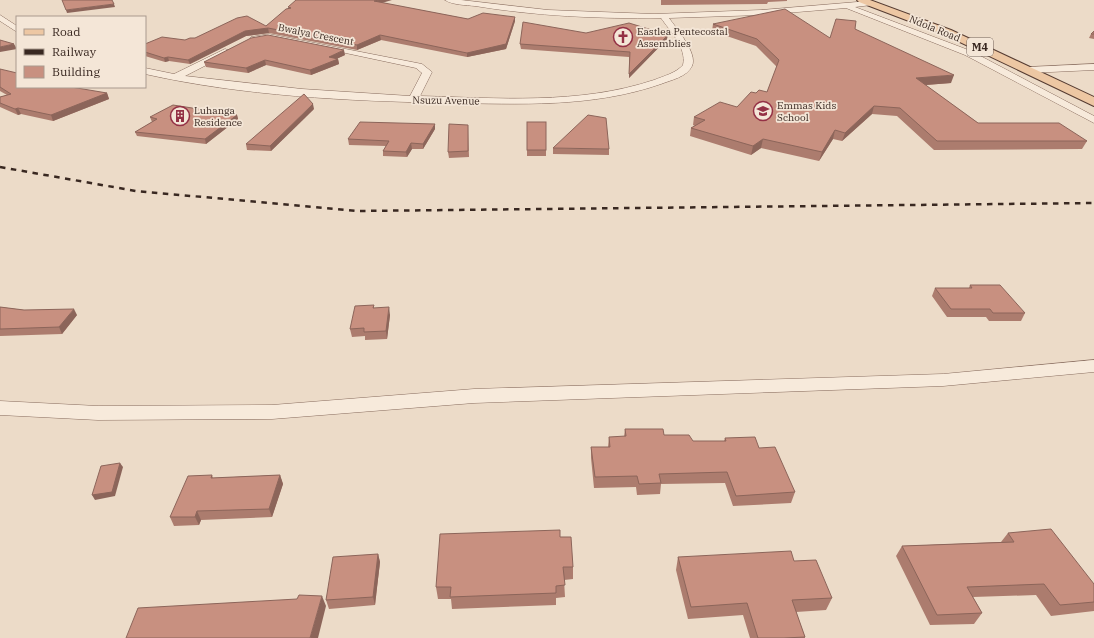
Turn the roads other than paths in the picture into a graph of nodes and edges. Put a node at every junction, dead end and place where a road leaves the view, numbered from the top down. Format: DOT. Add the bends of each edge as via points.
graph roads {
  1 [pos="449,0"];
  2 [pos="828,0"];
  3 [pos="865,1"];
  4 [pos="581,5"];
  5 [pos="844,6"];
  6 [pos="576,14"];
  7 [pos="0,17"];
  8 [pos="664,17"];
  9 [pos="16,29"];
  10 [pos="1094,67"];
  11 [pos="1030,70"];
  12 [pos="146,71"];
  13 [pos="176,77"];
  14 [pos="413,99"];
  15 [pos="1094,102"];
  16 [pos="1094,120"];
  17 [pos="1094,366"];
  18 [pos="0,408"];
  1 -- 6 [label="street" via="508,9"];
  2 -- 5 [label="street"];
  3 -- 5 [label="street"];
  3 -- 11 [label="main road, Ndola Road / M4" via="948,32"];
  4 -- 6 [label="street"];
  5 -- 8 [label="street" via="746,15"];
  5 -- 16 [label="street" via="968,53"];
  6 -- 8 [label="street"];
  7 -- 9 [label="street"];
  8 -- 14 [label="street, Nsuzu Avenue" via="689,56 688,65 651,85 603,95 547,100"];
  10 -- 11 [label="street"];
  11 -- 15 [label="main road, Ndola Road / M4"];
  12 -- 13 [label="street, Nsuzu Avenue"];
  13 -- 14 [label="street, Nsuzu Avenue" via="293,92"];
  13 -- 14 [label="street, Bwalya Crescent" via="240,45 259,38 280,37 419,66 427,72"];
  17 -- 18 [label="street" via="943,380 474,396 272,412 98,413"];
}
